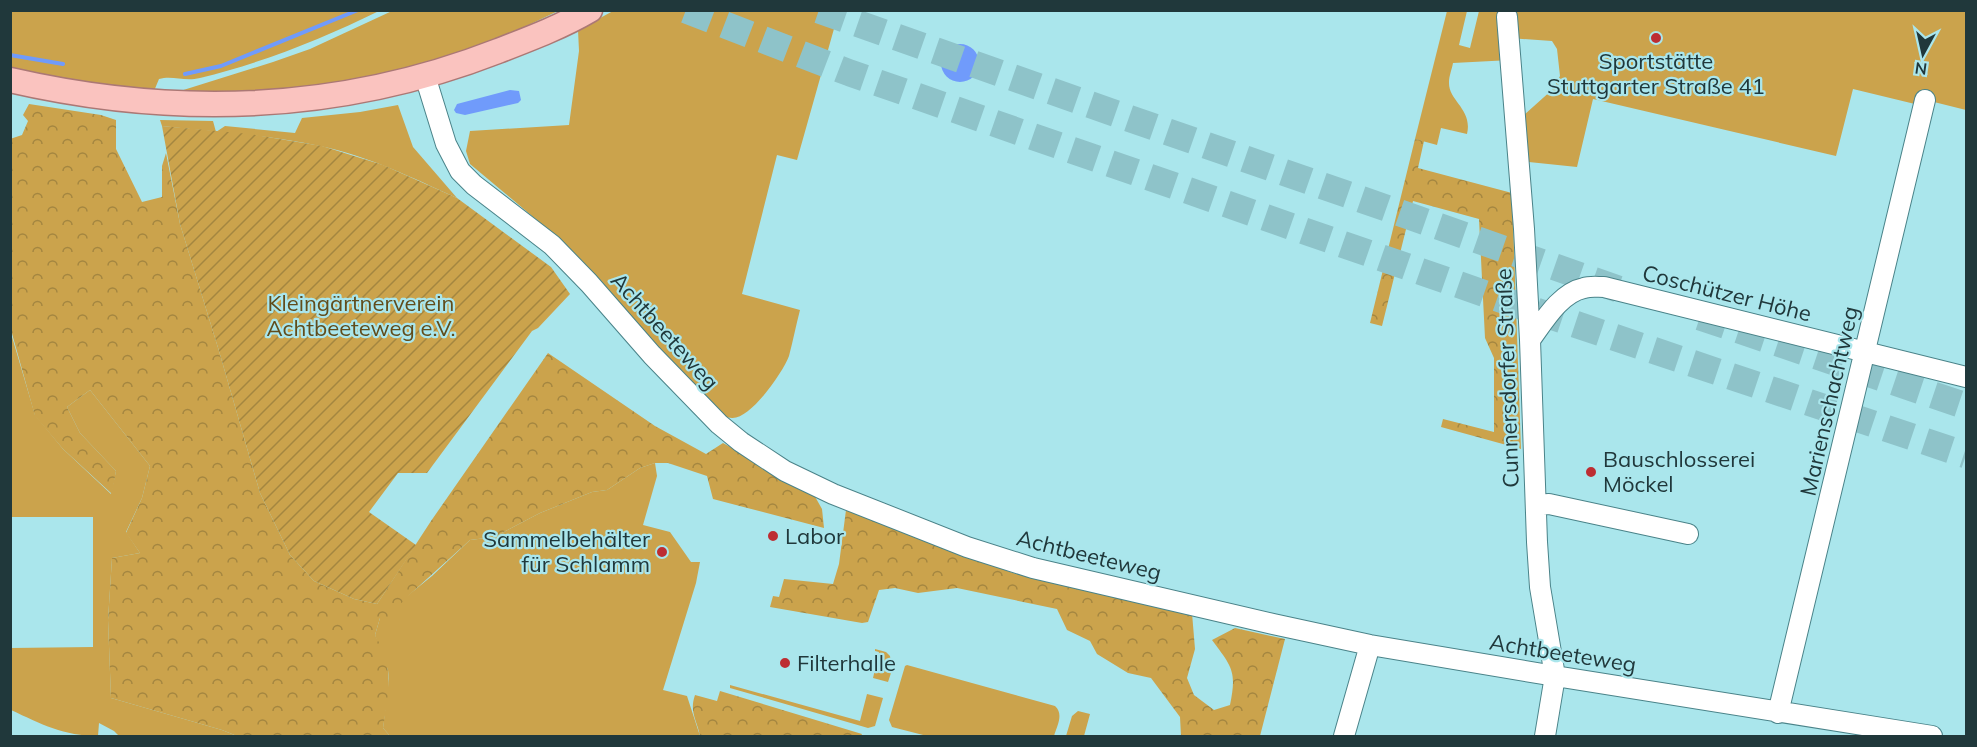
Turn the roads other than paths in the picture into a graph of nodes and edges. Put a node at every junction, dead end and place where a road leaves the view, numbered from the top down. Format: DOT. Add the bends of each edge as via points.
graph roads {
  1 [pos="590,10"];
  2 [pos="1507,17"];
  3 [pos="424,76"];
  4 [pos="10,80"];
  5 [pos="1925,100"];
  6 [pos="1530,340"];
  7 [pos="1866,352"];
  8 [pos="1966,377"];
  9 [pos="1536,505"];
  10 [pos="1688,534"];
  11 [pos="1370,645"];
  12 [pos="1555,676"];
  13 [pos="1778,713"];
  14 [pos="1344,736"];
  15 [pos="1545,736"];
  16 [pos="1932,736"];
  1 -- 3 [label="main road" via="524,41"];
  2 -- 6 [label="street, Cunnersdorfer Straße"];
  3 -- 4 [label="main road" via="303,99 216,105 100,98"];
  3 -- 11 [label="street, Achtbeeteweg" via="446,144 460,171 552,245 719,424 785,471 881,514 1033,568"];
  5 -- 7 [label="street, Marienschachtweg"];
  6 -- 7 [label="street, Coschützer Höhe" via="1567,296 1583,288 1604,287"];
  6 -- 9 [label="street, Cunnersdorfer Straße"];
  7 -- 8 [label="street, Coschützer Höhe"];
  7 -- 13 [label="street, Marienschachtweg"];
  9 -- 10 [label="street" via="1549,504"];
  9 -- 12 [label="street, Cunnersdorfer Straße" via="1540,587"];
  11 -- 12 [label="street, Achtbeeteweg"];
  11 -- 14 [label="street"];
  12 -- 13 [label="street, Achtbeeteweg"];
  12 -- 15 [label="street, Cunnersdorfer Straße"];
  13 -- 16 [label="street, Achtbeeteweg"];
}
